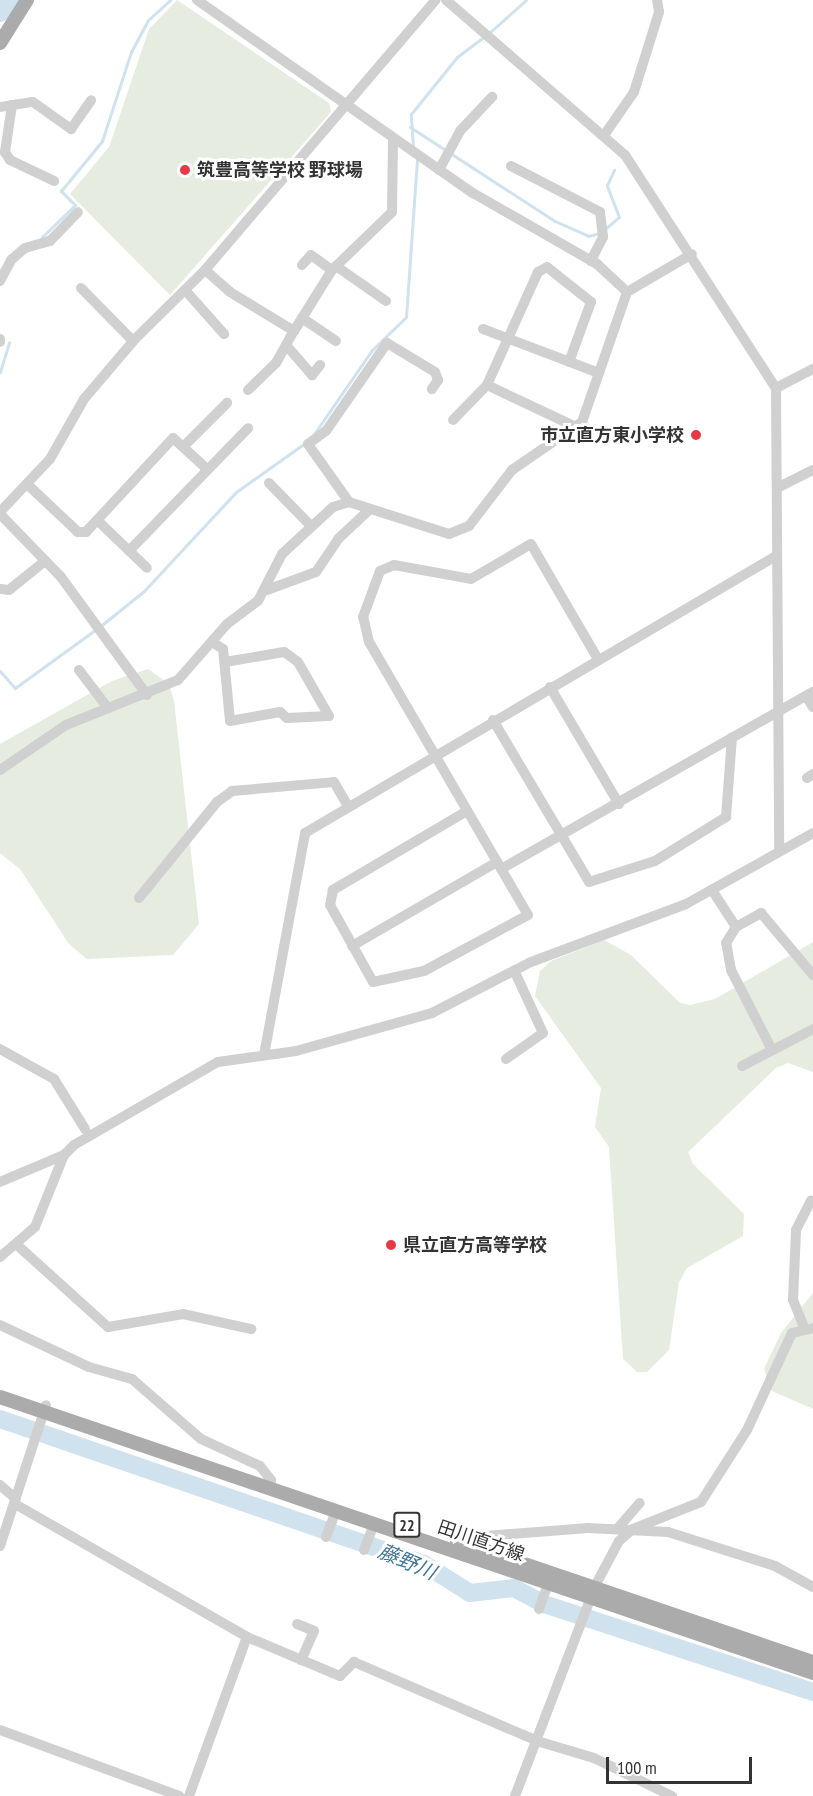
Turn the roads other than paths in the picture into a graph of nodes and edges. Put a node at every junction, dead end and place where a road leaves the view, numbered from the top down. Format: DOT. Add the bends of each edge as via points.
graph roads {
  1 [pos="27,0"];
  2 [pos="197,0"];
  3 [pos="436,0"];
  4 [pos="446,0"];
  5 [pos="657,0"];
  6 [pos="0,43"];
  7 [pos="492,97"];
  8 [pos="91,100"];
  9 [pos="12,105"];
  10 [pos="0,107"];
  11 [pos="344,107"];
  12 [pos="605,134"];
  13 [pos="393,140"];
  14 [pos="511,166"];
  15 [pos="439,170"];
  16 [pos="54,181"];
  17 [pos="78,212"];
  18 [pos="692,254"];
  19 [pos="591,261"];
  20 [pos="302,266"];
  21 [pos="334,268"];
  22 [pos="206,270"];
  23 [pos="0,281"];
  24 [pos="81,288"];
  25 [pos="185,290"];
  26 [pos="627,292"];
  27 [pos="386,300"];
  28 [pos="302,318"];
  29 [pos="483,329"];
  30 [pos="294,331"];
  31 [pos="224,333"];
  32 [pos="510,338"];
  33 [pos="133,341"];
  34 [pos="336,341"];
  35 [pos="286,345"];
  36 [pos="569,362"];
  37 [pos="320,365"];
  38 [pos="813,369"];
  39 [pos="599,373"];
  40 [pos="487,385"];
  41 [pos="776,388"];
  42 [pos="432,389"];
  43 [pos="248,390"];
  44 [pos="227,403"];
  45 [pos="453,420"];
  46 [pos="576,427"];
  47 [pos="248,428"];
  48 [pos="184,446"];
  49 [pos="207,469"];
  50 [pos="813,470"];
  51 [pos="269,483"];
  52 [pos="27,484"];
  53 [pos="777,488"];
  54 [pos="349,502"];
  55 [pos="369,510"];
  56 [pos="0,513"];
  57 [pos="97,520"];
  58 [pos="310,525"];
  59 [pos="129,551"];
  60 [pos="776,556"];
  61 [pos="45,561"];
  62 [pos="147,568"];
  63 [pos="0,589"];
  64 [pos="267,590"];
  65 [pos="212,642"];
  66 [pos="598,659"];
  67 [pos="225,662"];
  68 [pos="79,670"];
  69 [pos="550,687"];
  70 [pos="810,694"];
  71 [pos="147,695"];
  72 [pos="813,707"];
  73 [pos="108,708"];
  74 [pos="775,712"];
  75 [pos="493,720"];
  76 [pos="732,737"];
  77 [pos="434,753"];
  78 [pos="0,770"];
  79 [pos="620,804"];
  80 [pos="348,806"];
  81 [pos="467,811"];
  82 [pos="813,833"];
  83 [pos="560,838"];
  84 [pos="779,851"];
  85 [pos="499,866"];
  86 [pos="712,890"];
  87 [pos="139,898"];
  88 [pos="736,927"];
  89 [pos="352,946"];
  90 [pos="514,970"];
  91 [pos="813,975"];
  92 [pos="813,1029"];
  93 [pos="0,1049"];
  94 [pos="772,1050"];
  95 [pos="264,1055"];
  96 [pos="506,1059"];
  97 [pos="742,1066"];
  98 [pos="85,1129"];
  99 [pos="64,1155"];
  100 [pos="0,1182"];
  101 [pos="811,1201"];
  102 [pos="16,1244"];
  103 [pos="0,1257"];
  104 [pos="0,1325"];
  105 [pos="809,1327"];
  106 [pos="251,1329"];
  107 [pos="0,1389"];
  108 [pos="0,1397"];
  109 [pos="44,1410"];
  110 [pos="270,1484"];
  111 [pos="0,1485"];
  112 [pos="16,1502"];
  113 [pos="640,1503"];
  114 [pos="336,1512"];
  115 [pos="374,1524"];
  116 [pos="618,1528"];
  117 [pos="633,1528"];
  118 [pos="326,1537"];
  119 [pos="461,1543"];
  120 [pos="0,1546"];
  121 [pos="364,1550"];
  122 [pos="548,1584"];
  123 [pos="813,1587"];
  124 [pos="592,1595"];
  125 [pos="539,1609"];
  126 [pos="297,1624"];
  127 [pos="247,1637"];
  128 [pos="301,1660"];
  129 [pos="813,1662"];
  130 [pos="813,1673"];
  131 [pos="0,1730"];
  132 [pos="537,1740"];
  133 [pos="179,1796"];
  134 [pos="189,1796"];
  135 [pos="515,1796"];
  136 [pos="672,1796"];
  1 -- 6 [label="main road"];
  2 -- 11 [label="street"];
  3 -- 11 [label="street"];
  4 -- 12 [label="street"];
  5 -- 12 [label="street" via="659,12 634,92"];
  7 -- 15 [label="street" via="460,131"];
  8 -- 9 [label="street" via="77,128 71,129 33,102"];
  9 -- 10 [label="street"];
  9 -- 16 [label="street" via="5,153 10,160"];
  11 -- 13 [label="street"];
  11 -- 22 [label="street"];
  12 -- 18 [label="street" via="655,195"];
  13 -- 15 [label="street"];
  13 -- 21 [label="street" via="392,212"];
  14 -- 19 [label="street" via="600,212 605,219 603,237"];
  15 -- 19 [label="street"];
  17 -- 23 [label="street" via="50,241 18,254"];
  18 -- 26 [label="street"];
  18 -- 41 [label="street"];
  19 -- 26 [label="street"];
  20 -- 21 [label="street" via="311,255"];
  21 -- 27 [label="street"];
  21 -- 28 [label="street"];
  22 -- 25 [label="street"];
  22 -- 30 [label="street" via="230,292"];
  24 -- 33 [label="street"];
  25 -- 31 [label="street"];
  25 -- 33 [label="street"];
  26 -- 39 [label="street"];
  28 -- 30 [label="street"];
  28 -- 34 [label="street"];
  29 -- 32 [label="street"];
  30 -- 35 [label="street"];
  32 -- 36 [label="street"];
  32 -- 36 [label="street" via="538,272 547,267 591,302"];
  32 -- 40 [label="street"];
  33 -- 52 [label="street" via="84,399 50,459"];
  35 -- 37 [label="street" via="312,375"];
  35 -- 43 [label="street"];
  36 -- 39 [label="street"];
  38 -- 41 [label="street"];
  39 -- 46 [label="street"];
  40 -- 45 [label="street"];
  40 -- 46 [label="street"];
  41 -- 53 [label="street"];
  42 -- 54 [label="street" via="438,380 435,372 387,343 326,431 308,444"];
  44 -- 48 [label="street"];
  46 -- 55 [label="street" via="512,470 460,532 436,531"];
  47 -- 49 [label="street"];
  48 -- 49 [label="street"];
  48 -- 57 [label="street" via="173,438"];
  49 -- 59 [label="street"];
  50 -- 53 [label="street"];
  51 -- 58 [label="street"];
  52 -- 56 [label="street"];
  52 -- 57 [label="street" via="78,532"];
  53 -- 60 [label="street"];
  54 -- 55 [label="street"];
  54 -- 58 [label="street"];
  55 -- 64 [label="street" via="339,538 316,572"];
  56 -- 61 [label="street"];
  57 -- 59 [label="street"];
  58 -- 64 [label="street" via="282,554"];
  59 -- 62 [label="street"];
  60 -- 66 [label="street"];
  60 -- 74 [label="street"];
  61 -- 63 [label="street" via="9,590"];
  61 -- 71 [label="street"];
  64 -- 65 [label="street"];
  65 -- 67 [label="street" via="223,649"];
  65 -- 71 [label="street" via="178,680"];
  66 -- 69 [label="street"];
  66 -- 77 [label="street" via="531,544 471,579 387,566 363,617 364,629"];
  67 -- 67 [label="street" via="230,720 279,712 287,718 329,716 298,662 284,652"];
  68 -- 73 [label="street"];
  69 -- 75 [label="street"];
  69 -- 79 [label="street"];
  70 -- 72 [label="street"];
  70 -- 74 [label="street"];
  71 -- 73 [label="street"];
  73 -- 78 [label="street" via="66,725"];
  74 -- 76 [label="street"];
  74 -- 84 [label="street"];
  75 -- 77 [label="street"];
  75 -- 83 [label="street"];
  76 -- 79 [label="street"];
  76 -- 83 [label="street" via="726,817 655,861 589,882"];
  77 -- 80 [label="street"];
  77 -- 81 [label="street"];
  79 -- 83 [label="street"];
  80 -- 87 [label="street" via="334,782 232,791 217,802"];
  80 -- 95 [label="street" via="305,833"];
  81 -- 85 [label="street"];
  81 -- 89 [label="street" via="333,890 330,905"];
  82 -- 84 [label="street"];
  83 -- 85 [label="street"];
  84 -- 86 [label="street"];
  85 -- 89 [label="street"];
  85 -- 89 [label="street" via="528,915 424,971 372,982"];
  86 -- 88 [label="street"];
  86 -- 90 [label="street"];
  88 -- 91 [label="street" via="761,913"];
  88 -- 94 [label="street" via="724,949"];
  90 -- 95 [label="street" via="432,1013 296,1052"];
  90 -- 96 [label="street" via="543,1033"];
  92 -- 94 [label="street"];
  93 -- 98 [label="street" via="54,1079"];
  94 -- 97 [label="street"];
  95 -- 99 [label="street" via="218,1062"];
  99 -- 100 [label="street"];
  99 -- 102 [label="street" via="35,1227"];
  101 -- 105 [label="street" via="796,1230 793,1300"];
  102 -- 103 [label="street"];
  102 -- 106 [label="street" via="108,1327 183,1314"];
  104 -- 110 [label="street" via="90,1367 132,1379 201,1439 260,1466"];
  105 -- 117 [label="street" via="792,1333 747,1430 701,1502"];
  107 -- 109 [label="main road, 田川直方線 / 22"];
  108 -- 109 [label="main road, 田川直方線 / 22"];
  109 -- 110 [label="main road, 田川直方線 / 22"];
  109 -- 112 [label="street"];
  110 -- 114 [label="main road, 田川直方線 / 22"];
  110 -- 119 [label="main road, 田川直方線 / 22"];
  111 -- 112 [label="street"];
  112 -- 120 [label="street"];
  112 -- 127 [label="street"];
  113 -- 116 [label="street"];
  114 -- 115 [label="main road, 田川直方線 / 22"];
  114 -- 118 [label="street"];
  115 -- 121 [label="street"];
  115 -- 124 [label="main road, 田川直方線 / 22"];
  116 -- 117 [label="street"];
  116 -- 119 [label="street" via="472,1537"];
  117 -- 123 [label="street" via="703,1542 775,1566"];
  117 -- 124 [label="street" via="619,1541"];
  119 -- 124 [label="main road, 田川直方線 / 22"];
  122 -- 125 [label="street"];
  124 -- 129 [label="main road, 田川直方線 / 22"];
  124 -- 130 [label="main road, 田川直方線 / 22"];
  124 -- 132 [label="street"];
  126 -- 128 [label="street" via="314,1631"];
  127 -- 128 [label="street"];
  127 -- 134 [label="street"];
  128 -- 132 [label="street" via="340,1676 354,1662"];
  131 -- 133 [label="street"];
  132 -- 135 [label="street"];
  132 -- 136 [label="street" via="594,1758"];
}
